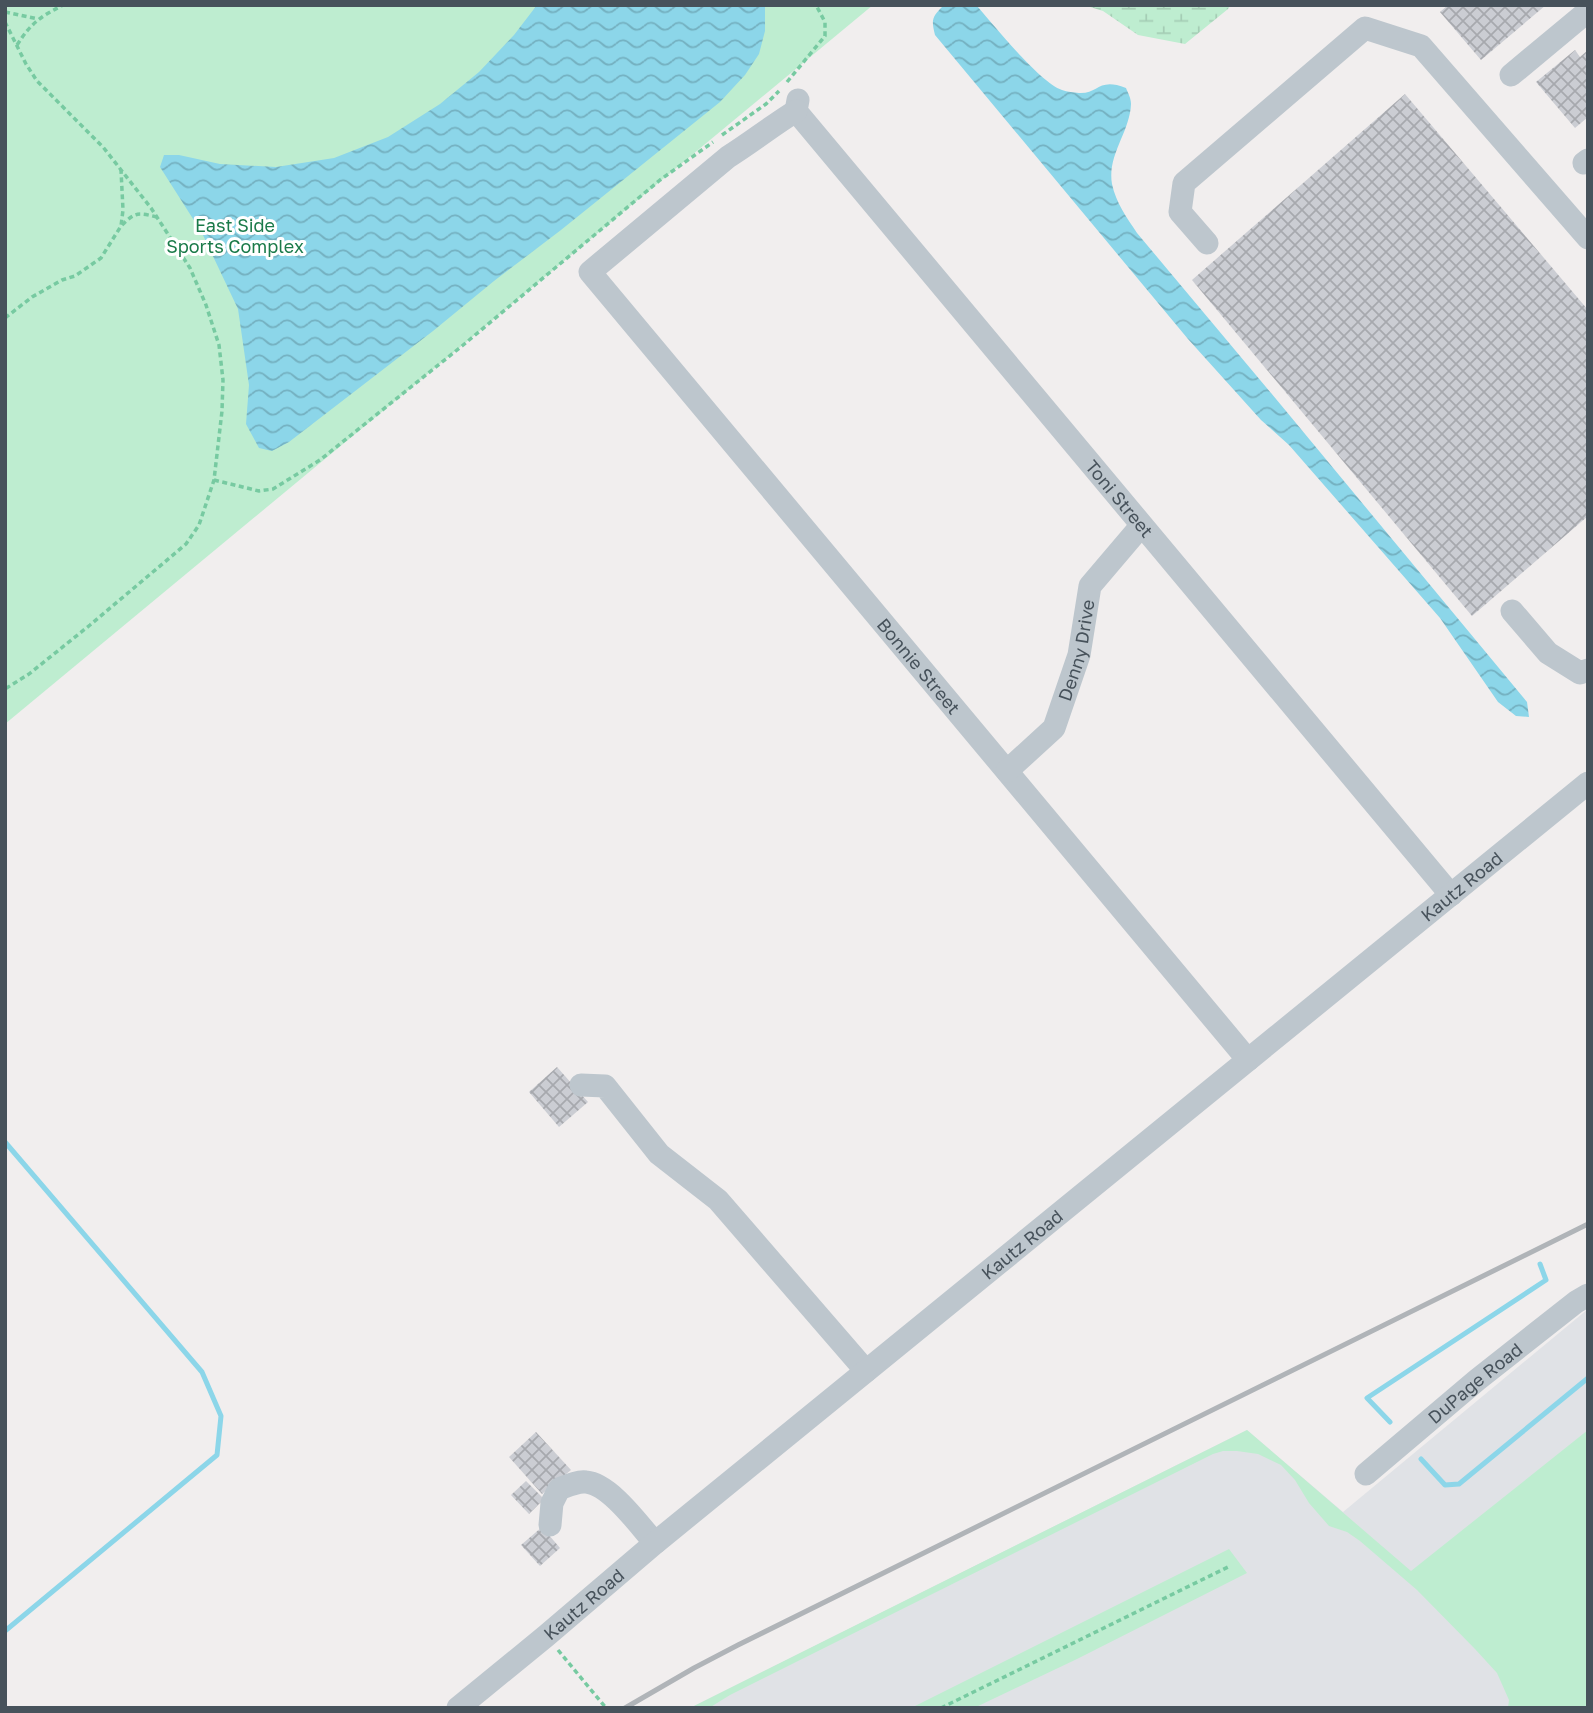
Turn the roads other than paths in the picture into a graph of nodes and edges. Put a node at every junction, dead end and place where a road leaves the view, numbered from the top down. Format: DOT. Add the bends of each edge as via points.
graph roads {
  1 [pos="1588,11"];
  2 [pos="1511,75"];
  3 [pos="1588,238"];
  4 [pos="1207,243"];
  5 [pos="590,272"];
  6 [pos="1141,526"];
  7 [pos="1512,611"];
  8 [pos="1588,670"];
  9 [pos="1007,771"];
  10 [pos="1588,783"];
  11 [pos="1451,895"];
  12 [pos="1248,1060"];
  13 [pos="581,1085"];
  14 [pos="1588,1296"];
  15 [pos="866,1371"];
  16 [pos="1366,1474"];
  17 [pos="550,1525"];
  18 [pos="655,1543"];
  19 [pos="458,1708"];
  1 -- 2 [label="street"];
  3 -- 4 [label="street" via="1421,46 1365,27 1184,183 1180,212"];
  5 -- 6 [label="street, Toni Street" via="797,106"];
  5 -- 9 [label="street, Bonnie Street"];
  6 -- 9 [label="street, Denny Drive" via="1090,586 1079,655 1054,728"];
  6 -- 11 [label="street, Toni Street"];
  7 -- 8 [label="street" via="1548,653 1580,673"];
  9 -- 12 [label="street, Bonnie Street"];
  10 -- 11 [label="street, Kautz Road"];
  11 -- 12 [label="street, Kautz Road"];
  12 -- 15 [label="street, Kautz Road"];
  13 -- 15 [label="street" via="605,1086 659,1154 718,1200"];
  14 -- 16 [label="street, DuPage Road" via="1477,1380"];
  15 -- 18 [label="street, Kautz Road"];
  17 -- 18 [label="street" via="559,1489 585,1482 612,1496"];
  18 -- 19 [label="street, Kautz Road"];
}
